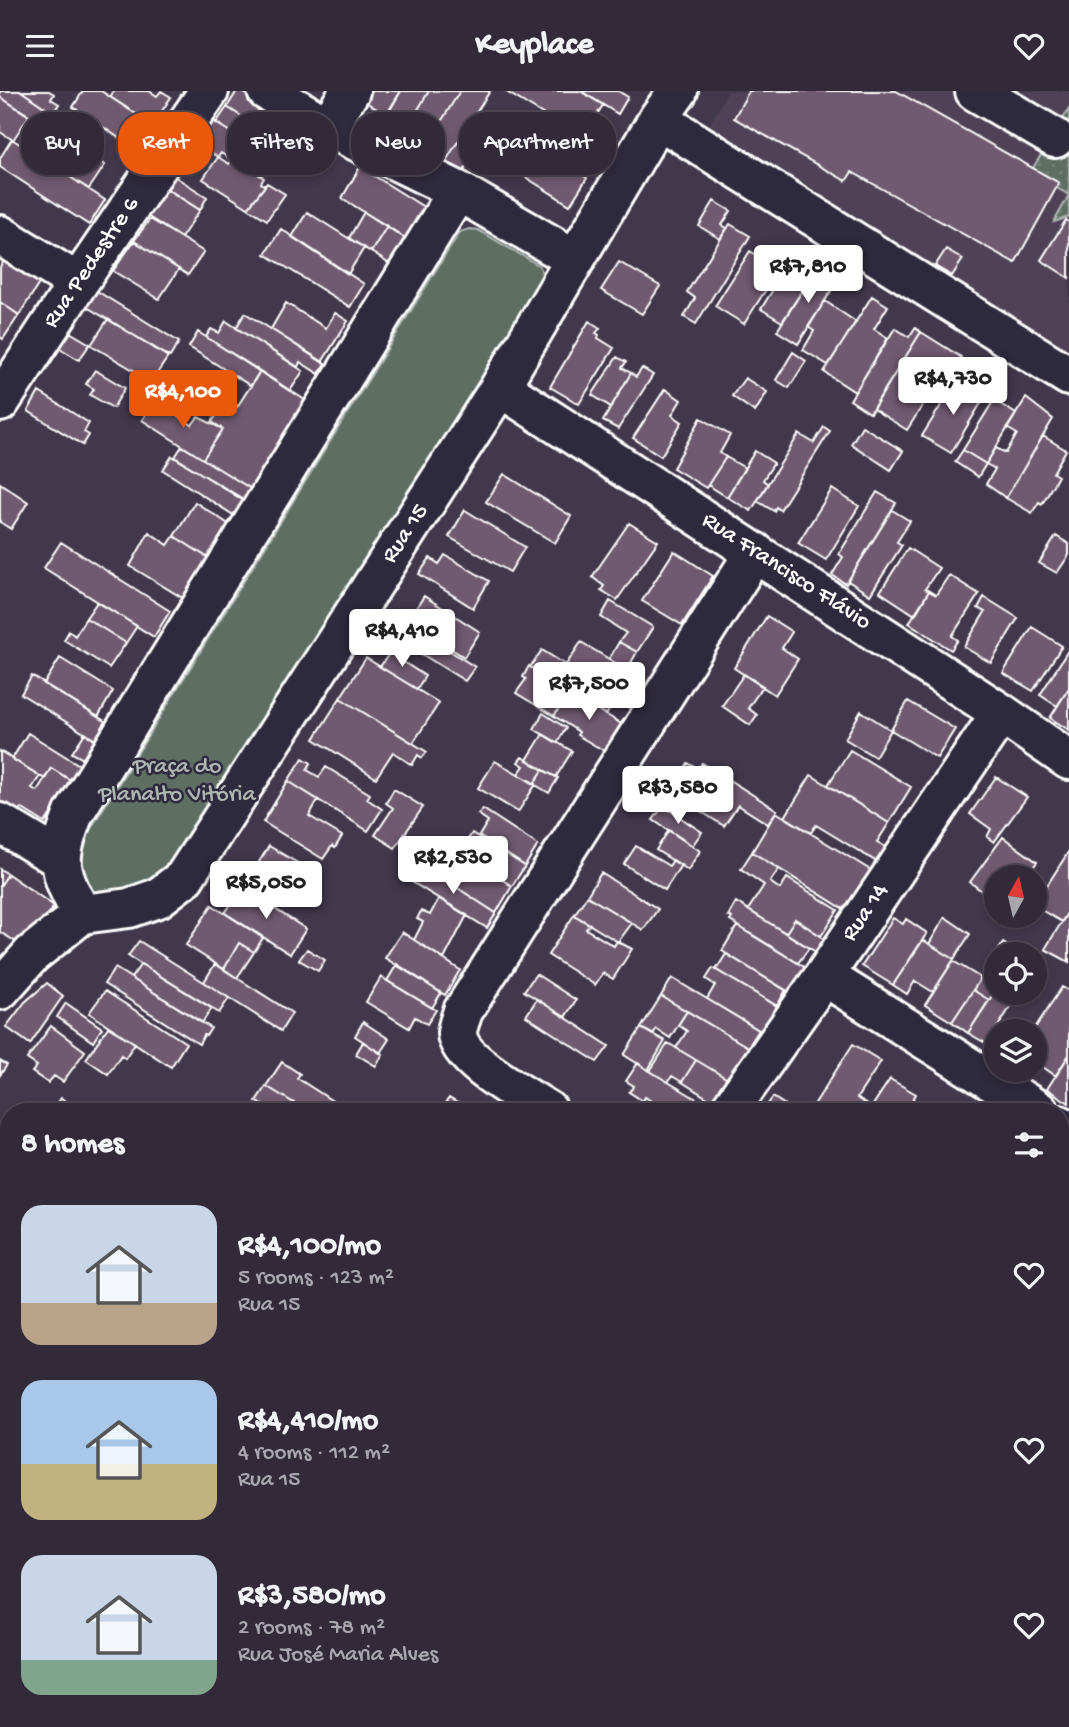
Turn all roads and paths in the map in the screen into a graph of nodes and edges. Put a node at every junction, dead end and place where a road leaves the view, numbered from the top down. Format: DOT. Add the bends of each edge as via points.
graph roads {
  1 [pos="209,91"];
  2 [pos="267,91"];
  3 [pos="350,91"];
  4 [pos="975,91"];
  5 [pos="668,105"];
  6 [pos="303,112"];
  7 [pos="337,112"];
  8 [pos="337,131"];
  9 [pos="1055,138"];
  10 [pos="458,191"];
  11 [pos="0,235"];
  12 [pos="575,259"];
  13 [pos="78,283"];
  14 [pos="1069,376"];
  15 [pos="500,387"];
  16 [pos="0,402"];
  17 [pos="755,552"];
  18 [pos="1001,713"];
  19 [pos="1069,760"];
  20 [pos="0,823"];
  21 [pos="60,859"];
  22 [pos="82,914"];
  23 [pos="824,976"];
  24 [pos="0,990"];
  25 [pos="536,1103"];
  26 [pos="735,1103"];
  27 [pos="1026,1103"];
  1 -- 13 [label="street, Rua Pedestre 6"];
  2 -- 6 [label="street"];
  3 -- 7 [label="street"];
  4 -- 9 [label="street"];
  5 -- 12 [label="street, Rua 15"];
  5 -- 14 [label="street"];
  8 -- 10 [label="street"];
  10 -- 12 [label="street"];
  10 -- 21 [label="street" via="74,813"];
  11 -- 13 [label="street"];
  12 -- 15 [label="street, Rua 15"];
  13 -- 16 [label="street, Rua Pedestre 6"];
  15 -- 17 [label="street, Rua Francisco Flávio"];
  15 -- 22 [label="street, Rua 15" via="184,878 158,898 130,908"];
  17 -- 18 [label="street, Rua Francisco Flávio"];
  17 -- 25 [label="street" via="463,1011 457,1034 464,1051"];
  18 -- 19 [label="street, Rua Francisco Flávio"];
  18 -- 23 [label="street, Rua 14"];
  20 -- 21 [label="street"];
  21 -- 22 [label="street" via="62,876"];
  22 -- 24 [label="street" via="32,954"];
  23 -- 26 [label="street, Rua 14"];
  23 -- 27 [label="street"];
}
